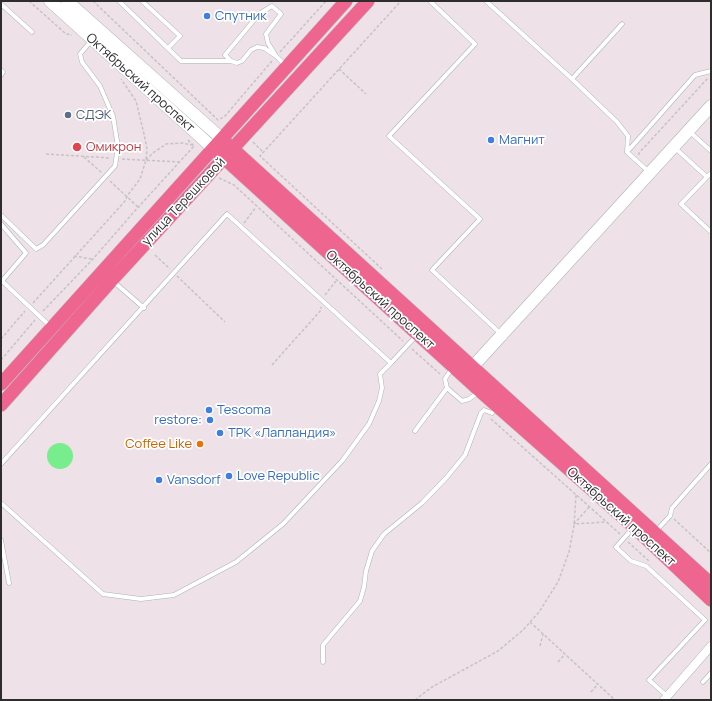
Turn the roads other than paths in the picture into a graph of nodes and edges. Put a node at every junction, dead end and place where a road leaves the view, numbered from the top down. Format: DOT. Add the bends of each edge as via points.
graph roads {
  1 [pos="4,1"];
  2 [pos="50,1"];
  3 [pos="119,1"];
  4 [pos="142,1"];
  5 [pos="346,1"];
  6 [pos="368,1"];
  7 [pos="430,1"];
  8 [pos="486,1"];
  9 [pos="1,4"];
  10 [pos="73,4"];
  11 [pos="622,24"];
  12 [pos="32,32"];
  13 [pos="92,39"];
  14 [pos="168,48"];
  15 [pos="276,56"];
  16 [pos="231,61"];
  17 [pos="287,67"];
  18 [pos="1,70"];
  19 [pos="711,71"];
  20 [pos="1,74"];
  21 [pos="572,79"];
  22 [pos="711,106"];
  23 [pos="688,130"];
  24 [pos="218,144"];
  25 [pos="674,147"];
  26 [pos="711,151"];
  27 [pos="627,152"];
  28 [pos="229,154"];
  29 [pos="711,172"];
  30 [pos="650,173"];
  31 [pos="707,177"];
  32 [pos="1,215"];
  33 [pos="1,224"];
  34 [pos="711,232"];
  35 [pos="112,280"];
  36 [pos="2,281"];
  37 [pos="144,308"];
  38 [pos="51,327"];
  39 [pos="422,330"];
  40 [pos="502,334"];
  41 [pos="391,363"];
  42 [pos="454,366"];
  43 [pos="468,372"];
  44 [pos="1,384"];
  45 [pos="447,388"];
  46 [pos="480,391"];
  47 [pos="1,405"];
  48 [pos="489,410"];
  49 [pos="415,431"];
  50 [pos="1,464"];
  51 [pos="711,464"];
  52 [pos="1,503"];
  53 [pos="634,527"];
  54 [pos="655,533"];
  55 [pos="1,540"];
  56 [pos="9,583"];
  57 [pos="711,584"];
  58 [pos="711,600"];
  59 [pos="711,646"];
  60 [pos="323,662"];
  61 [pos="711,673"];
  62 [pos="703,682"];
  63 [pos="665,698"];
  1 -- 9 [label="lane"];
  2 -- 13 [label="main road, Октябрьский проспект"];
  3 -- 14 [label="lane"];
  4 -- 14 [label="lane" via="180,36"];
  5 -- 17 [label="main road, улица Терешковой"];
  6 -- 28 [label="main road, улица Терешковой"];
  7 -- 40 [label="lane" via="474,44 390,136 480,219 432,270"];
  8 -- 21 [label="lane"];
  9 -- 12 [label="lane"];
  10 -- 24 [label="main road, Октябрьский проспект"];
  11 -- 21 [label="lane"];
  13 -- 24 [label="main road, Октябрьский проспект"];
  13 -- 32 [label="lane" via="80,54 82,62 100,86 113,116 118,147 115,166 43,245 36,249"];
  14 -- 16 [label="lane" via="181,61"];
  15 -- 16 [label="lane" via="264,48 257,47 242,61"];
  15 -- 16 [label="lane" via="266,34 281,14 272,6 259,14 225,55"];
  15 -- 17 [label="lane"];
  17 -- 24 [label="main road, улица Терешковой"];
  18 -- 20 [label="lane"];
  19 -- 27 [label="lane" via="695,76"];
  21 -- 27 [label="lane" via="601,105 625,132 628,136"];
  22 -- 23 [label="main road"];
  23 -- 25 [label="main road"];
  23 -- 26 [label="lane"];
  24 -- 28 [label="main road, Октябрьский проспект"];
  24 -- 38 [label="main road, улица Терешковой"];
  25 -- 30 [label="main road"];
  25 -- 31 [label="lane"];
  27 -- 30 [label="lane"];
  28 -- 35 [label="main road, улица Терешковой"];
  28 -- 39 [label="main road, Октябрьский проспект"];
  29 -- 31 [label="lane"];
  30 -- 40 [label="main road"];
  31 -- 34 [label="lane" via="681,204"];
  33 -- 36 [label="lane" via="26,253"];
  35 -- 37 [label="lane"];
  35 -- 47 [label="main road, улица Терешковой"];
  36 -- 38 [label="lane"];
  37 -- 41 [label="lane" via="228,214"];
  37 -- 50 [label="lane"];
  38 -- 44 [label="main road, улица Терешковой"];
  39 -- 41 [label="lane"];
  39 -- 42 [label="main road, Октябрьский проспект"];
  39 -- 43 [label="main road, Октябрьский проспект"];
  40 -- 43 [label="main road"];
  41 -- 52 [label="lane" via="380,374 382,388 369,424 332,473 283,524 236,562 174,595 141,599 103,594"];
  42 -- 43 [label="main road, Октябрьский проспект"];
  42 -- 45 [label="lane" via="445,379"];
  43 -- 46 [label="main road, Октябрьский проспект"];
  43 -- 54 [label="main road, Октябрьский проспект"];
  45 -- 46 [label="lane" via="462,401"];
  45 -- 49 [label="lane"];
  46 -- 48 [label="main road, Октябрьский проспект"];
  48 -- 53 [label="main road, Октябрьский проспект"];
  48 -- 60 [label="lane" via="481,413 465,455 422,503 384,534 372,550 360,601 323,645"];
  51 -- 54 [label="lane" via="672,508 670,516"];
  53 -- 58 [label="main road, Октябрьский проспект"];
  53 -- 63 [label="lane" via="616,547 631,561 646,566 705,620 649,680"];
  54 -- 57 [label="main road, Октябрьский проспект"];
  55 -- 56 [label="lane"];
  59 -- 63 [label="street"];
  61 -- 62 [label="lane"];
}
